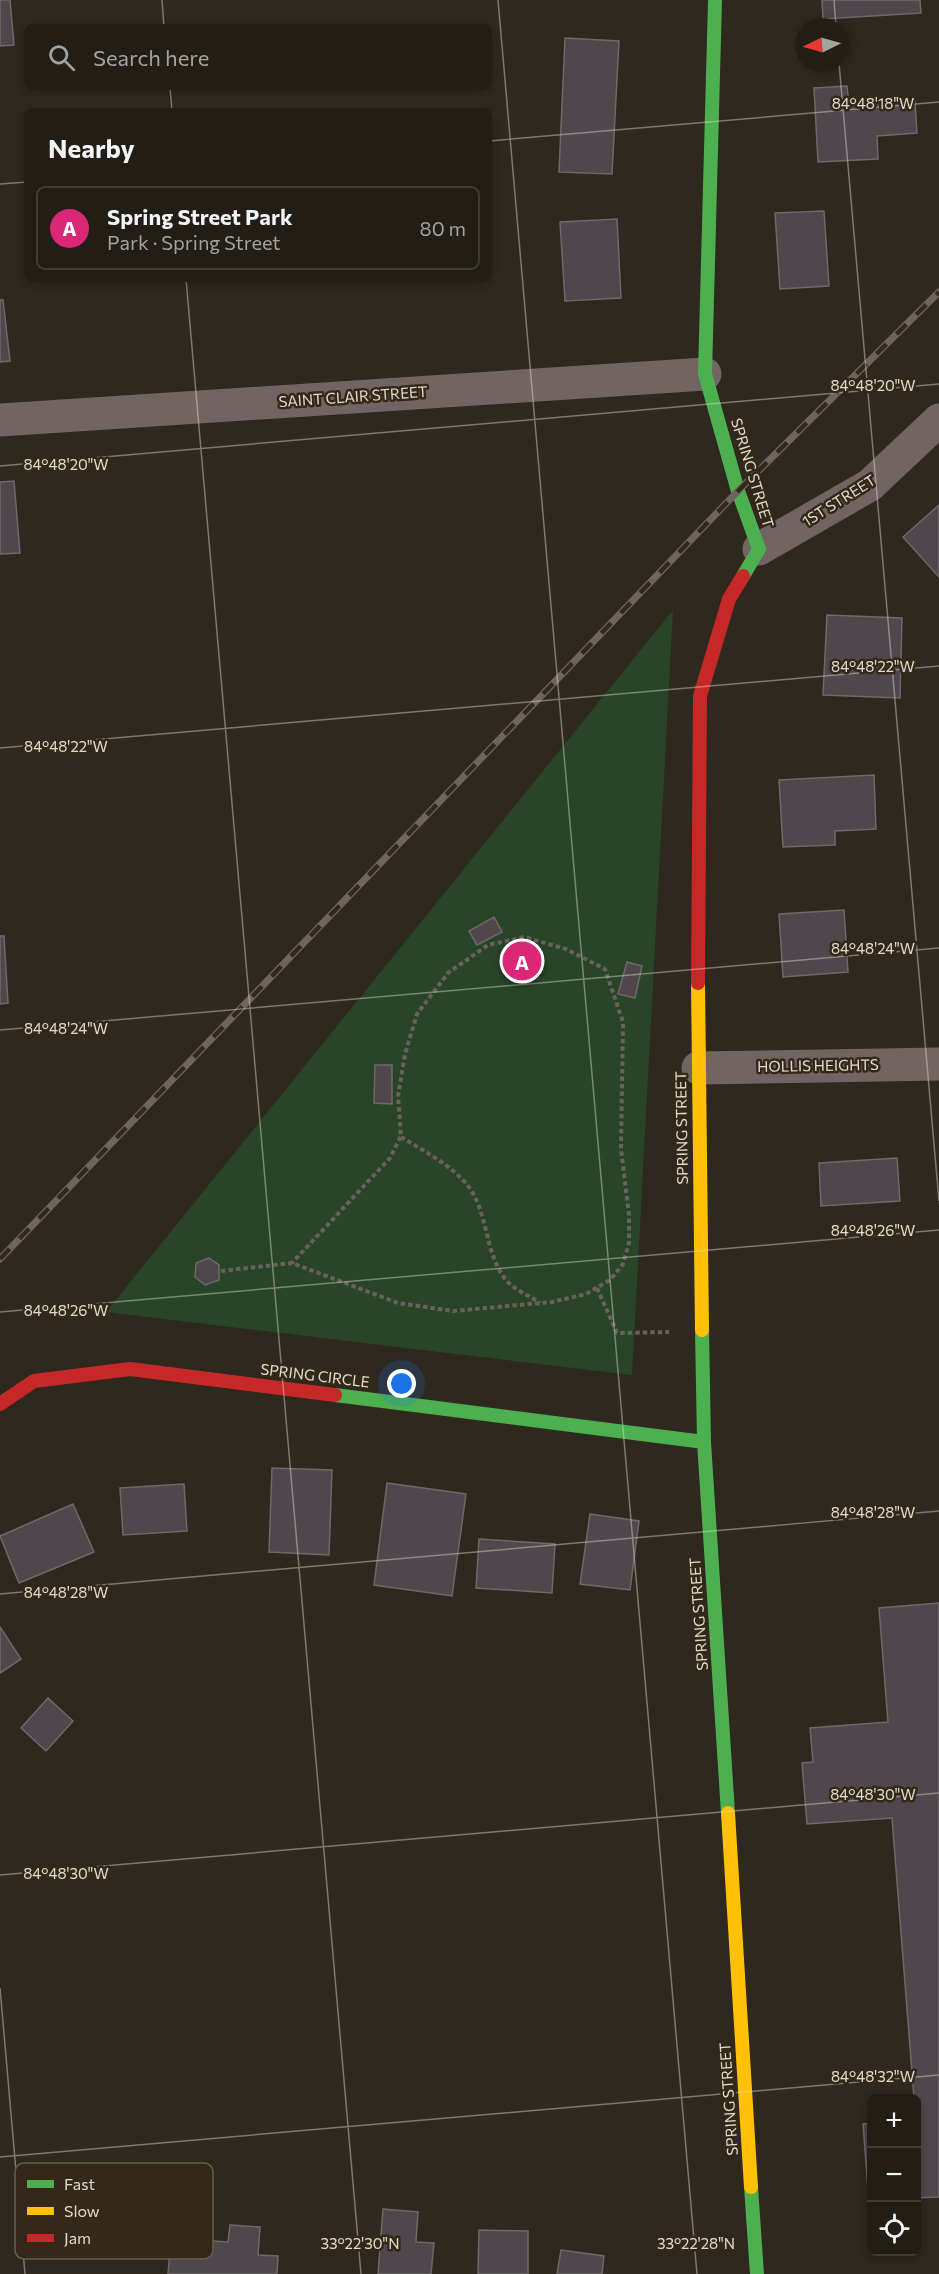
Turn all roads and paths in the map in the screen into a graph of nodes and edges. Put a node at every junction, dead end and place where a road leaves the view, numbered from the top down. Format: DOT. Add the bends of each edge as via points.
graph roads {
  1 [pos="715,0"];
  2 [pos="705,374"];
  3 [pos="0,420"];
  4 [pos="939,420"];
  5 [pos="759,549"];
  6 [pos="939,1064"];
  7 [pos="698,1068"];
  8 [pos="401,1137"];
  9 [pos="292,1263"];
  10 [pos="221,1271"];
  11 [pos="597,1288"];
  12 [pos="541,1303"];
  13 [pos="703,1331"];
  14 [pos="0,1404"];
  15 [pos="704,1442"];
  16 [pos="757,2274"];
  1 -- 2 [label="street, SPRING STREET"];
  2 -- 3 [label="street, SAINT CLAIR STREET"];
  2 -- 5 [label="street, SPRING STREET"];
  4 -- 5 [label="street, 1ST STREET" via="870,485"];
  5 -- 7 [label="street, SPRING STREET" via="729,599 700,696"];
  6 -- 7 [label="street, HOLLIS HEIGHTS"];
  7 -- 13 [label="street, SPRING STREET"];
  8 -- 9 [label="path" via="386,1164"];
  8 -- 11 [label="path" via="398,1096 405,1054 417,1014 448,973 488,945 524,937 566,949 605,969 623,1022 621,1149 629,1243 623,1264"];
  8 -- 12 [label="path" via="468,1185 506,1281"];
  9 -- 10 [label="path"];
  9 -- 12 [label="path" via="398,1303 453,1311"];
  11 -- 12 [label="path"];
  11 -- 13 [label="path" via="617,1333"];
  13 -- 15 [label="street, SPRING STREET"];
  14 -- 15 [label="street, SPRING CIRCLE" via="34,1381 130,1369"];
  15 -- 16 [label="street, SPRING STREET"];
}
